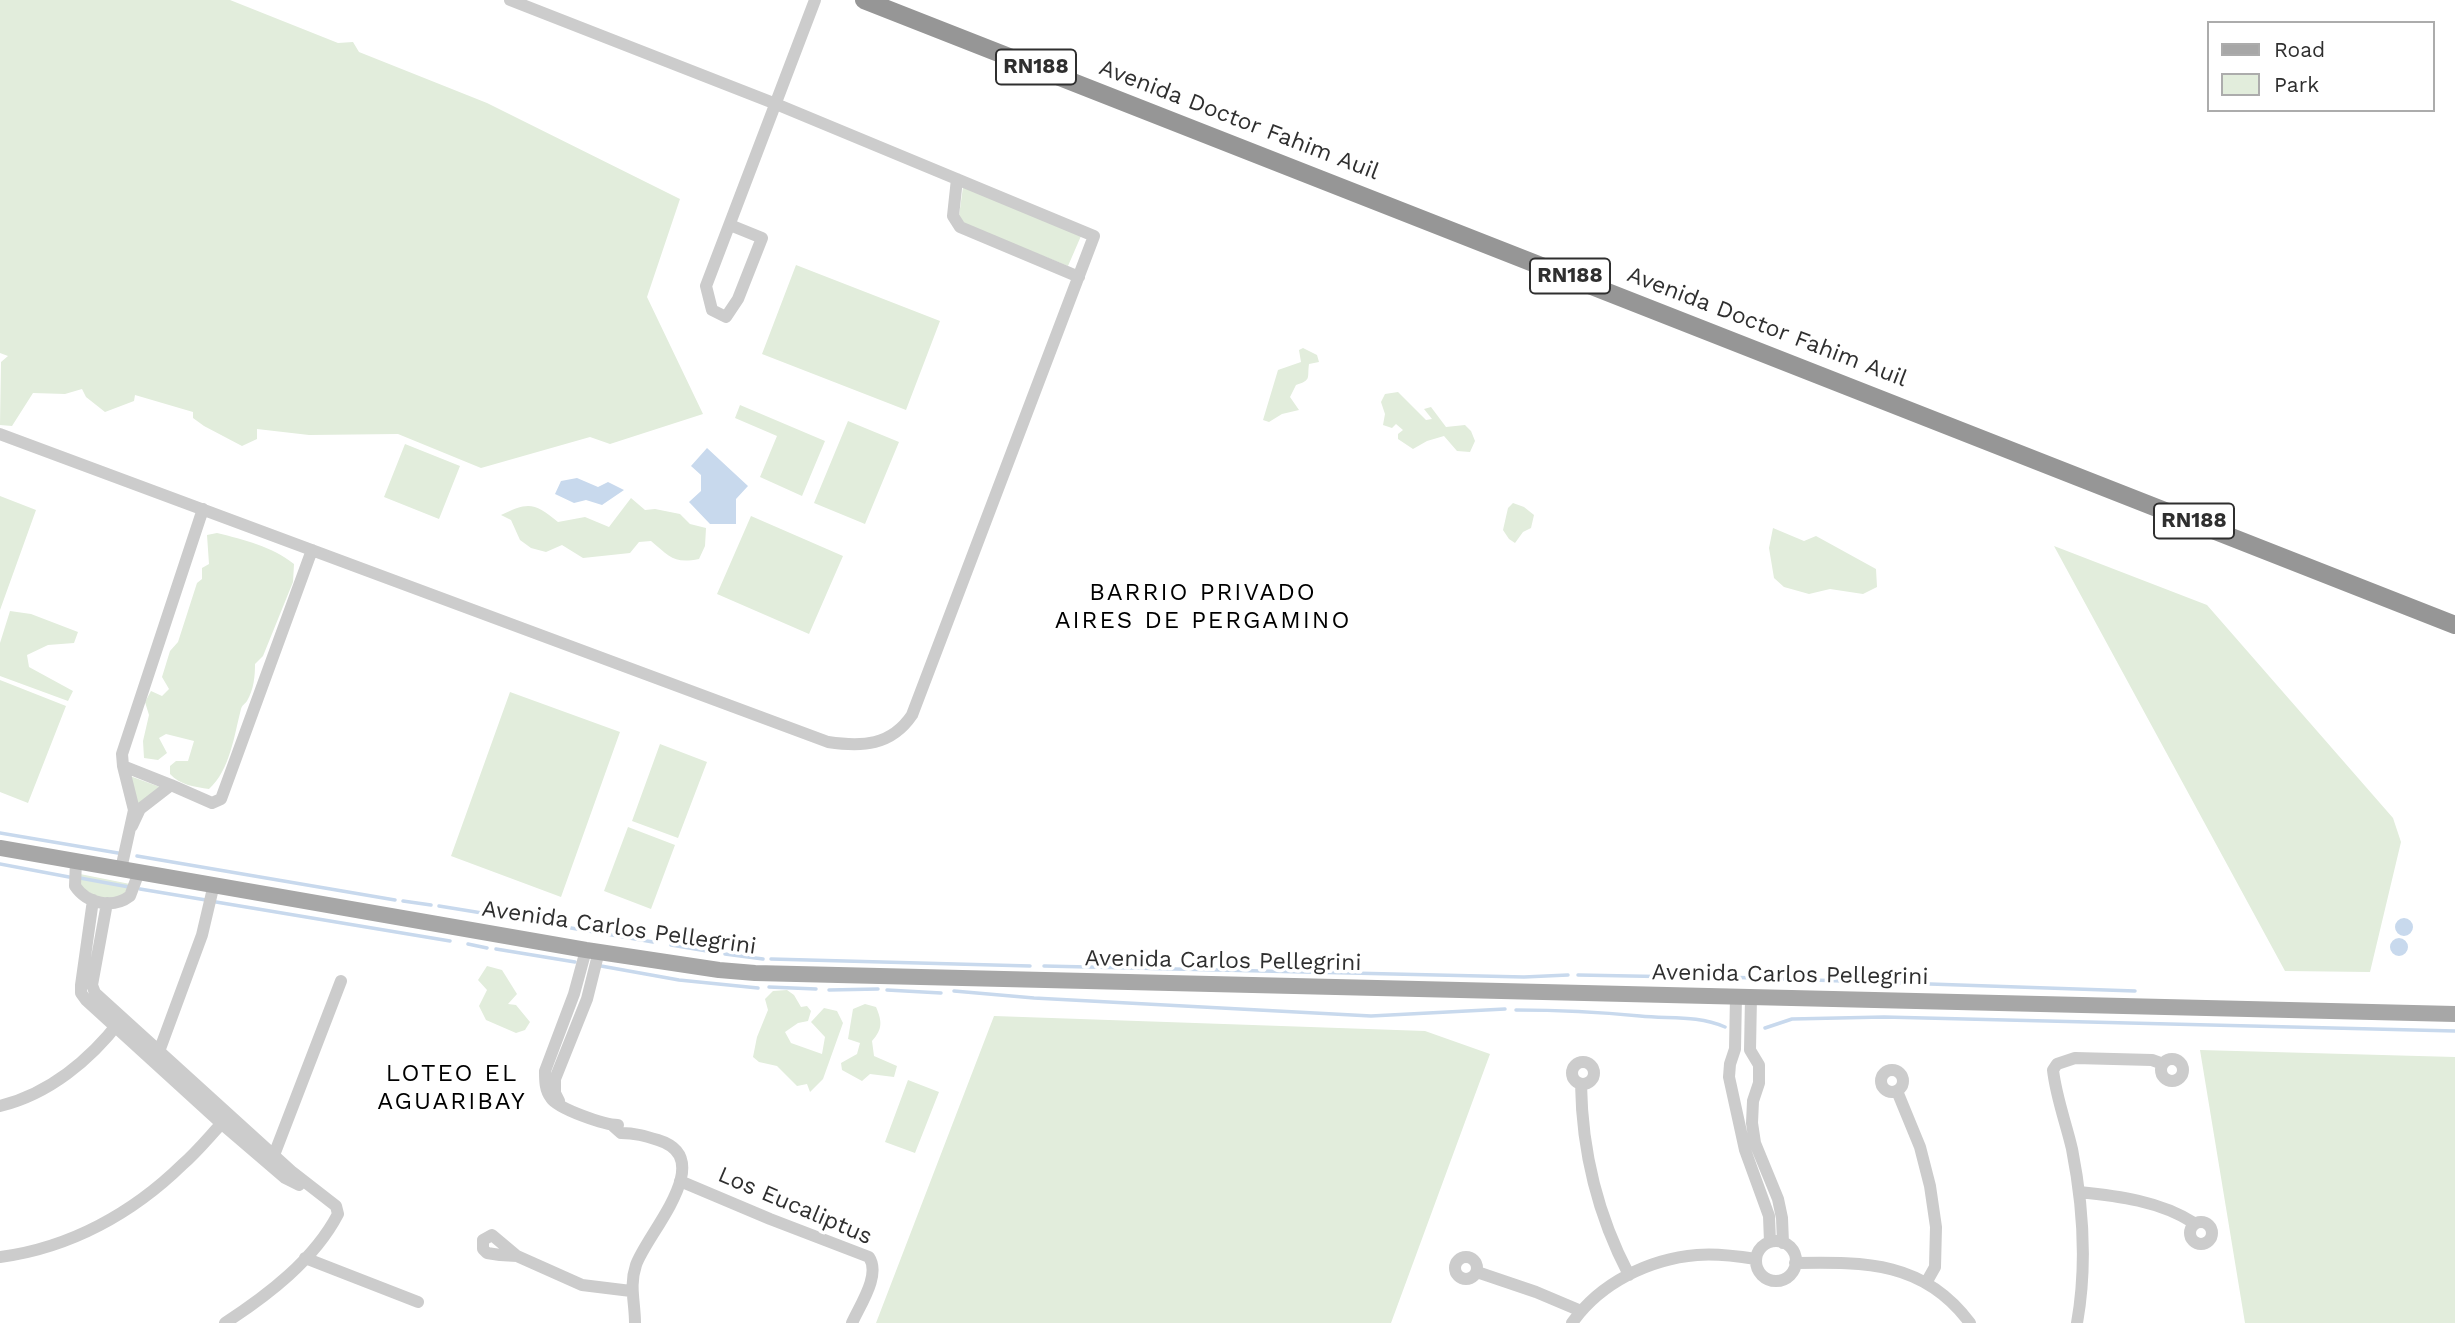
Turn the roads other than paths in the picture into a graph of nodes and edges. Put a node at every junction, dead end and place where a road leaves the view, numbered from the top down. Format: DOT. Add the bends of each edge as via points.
graph roads {
  1 [pos="510,0"];
  2 [pos="815,0"];
  3 [pos="864,0"];
  4 [pos="776,104"];
  5 [pos="957,179"];
  6 [pos="730,225"];
  7 [pos="1079,277"];
  8 [pos="0,434"];
  9 [pos="203,509"];
  10 [pos="312,550"];
  11 [pos="2455,625"];
  12 [pos="123,766"];
  13 [pos="171,785"];
  14 [pos="132,826"];
  15 [pos="0,848"];
  16 [pos="76,861"];
  17 [pos="121,869"];
  18 [pos="139,872"];
  19 [pos="214,884"];
  20 [pos="93,900"];
  21 [pos="107,903"];
  22 [pos="592,950"];
  23 [pos="341,981"];
  24 [pos="1744,996"];
  25 [pos="2455,1014"];
  26 [pos="119,1022"];
  27 [pos="1735,1049"];
  28 [pos="1750,1049"];
  29 [pos="157,1056"];
  30 [pos="2163,1063"];
  31 [pos="1581,1084"];
  32 [pos="1898,1091"];
  33 [pos="1734,1101"];
  34 [pos="1753,1101"];
  35 [pos="0,1106"];
  36 [pos="226,1119"];
  37 [pos="274,1155"];
  38 [pos="680,1181"];
  39 [pos="2079,1192"];
  40 [pos="328,1200"];
  41 [pos="2194,1223"];
  42 [pos="1776,1242"];
  43 [pos="517,1256"];
  44 [pos="0,1257"];
  45 [pos="305,1258"];
  46 [pos="1756,1259"];
  47 [pos="1796,1263"];
  48 [pos="1477,1272"];
  49 [pos="1629,1275"];
  50 [pos="1926,1283"];
  51 [pos="631,1291"];
  52 [pos="418,1303"];
  53 [pos="1581,1311"];
  54 [pos="225,1323"];
  55 [pos="635,1323"];
  56 [pos="852,1323"];
  57 [pos="1572,1323"];
  58 [pos="1970,1323"];
  59 [pos="2077,1323"];
  1 -- 4 [label="street"];
  2 -- 4 [label="street"];
  3 -- 11 [label="highway, Avenida Doctor Fahim Auil / RN188"];
  4 -- 5 [label="street"];
  4 -- 6 [label="street"];
  5 -- 7 [label="street" via="953,216 960,227"];
  5 -- 7 [label="street" via="1094,236"];
  6 -- 6 [label="street" via="706,286 712,310 726,317 762,238"];
  7 -- 10 [label="street" via="912,715 903,728 883,740 849,745 828,742"];
  8 -- 9 [label="street"];
  9 -- 10 [label="street"];
  9 -- 12 [label="street" via="122,754"];
  10 -- 13 [label="street" via="221,799 212,803"];
  12 -- 13 [label="street"];
  12 -- 14 [label="street" via="134,810"];
  13 -- 14 [label="street" via="140,809"];
  14 -- 17 [label="street"];
  15 -- 16 [label="main road, Avenida Carlos Pellegrini"];
  16 -- 17 [label="main road, Avenida Carlos Pellegrini"];
  16 -- 20 [label="street" via="75,886"];
  17 -- 18 [label="main road, Avenida Carlos Pellegrini"];
  18 -- 19 [label="main road, Avenida Carlos Pellegrini"];
  18 -- 21 [label="street" via="125,900"];
  19 -- 22 [label="main road, Avenida Carlos Pellegrini"];
  19 -- 29 [label="street" via="202,935"];
  20 -- 21 [label="street"];
  20 -- 26 [label="street" via="81,993"];
  21 -- 26 [label="street" via="92,985"];
  22 -- 24 [label="main road, Avenida Carlos Pellegrini" via="755,973"];
  22 -- 38 [label="street" via="545,1071 545,1085 551,1100 562,1107 670,1144 682,1157"];
  23 -- 37 [label="street"];
  24 -- 25 [label="main road, Avenida Carlos Pellegrini"];
  24 -- 27 [label="street"];
  24 -- 28 [label="street"];
  26 -- 29 [label="street"];
  26 -- 35 [label="street" via="58,1080"];
  27 -- 28 [label="street"];
  27 -- 33 [label="street" via="1729,1077"];
  28 -- 34 [label="street" via="1759,1065"];
  29 -- 36 [label="street"];
  30 -- 39 [label="street" via="2075,1058 2053,1070"];
  31 -- 49 [label="street" via="1594,1188"];
  32 -- 50 [label="street" via="1920,1147 1936,1227 1935,1267"];
  33 -- 34 [label="street"];
  33 -- 42 [label="street"];
  34 -- 42 [label="street" via="1755,1143 1782,1218"];
  36 -- 37 [label="street"];
  36 -- 40 [label="street" via="285,1178"];
  36 -- 44 [label="street" via="161,1185 108,1221 51,1246"];
  37 -- 40 [label="street"];
  38 -- 51 [label="street" via="637,1261"];
  38 -- 56 [label="street, Los Eucaliptus" via="869,1256 872,1275"];
  39 -- 41 [label="street" via="2147,1203"];
  39 -- 59 [label="street" via="2083,1269"];
  40 -- 45 [label="street" via="338,1214"];
  42 -- 46 [label="street" via="1759,1250"];
  42 -- 47 [label="street" via="1792,1251"];
  43 -- 51 [label="street" via="582,1285"];
  45 -- 52 [label="street"];
  45 -- 54 [label="street"];
  46 -- 47 [label="street" via="1757,1269 1772,1281 1785,1279"];
  46 -- 49 [label="street" via="1698,1254 1658,1262"];
  47 -- 50 [label="street" via="1877,1265"];
  48 -- 53 [label="street"];
  49 -- 53 [label="street"];
  50 -- 58 [label="street"];
  51 -- 55 [label="street"];
  53 -- 57 [label="street"];
}
